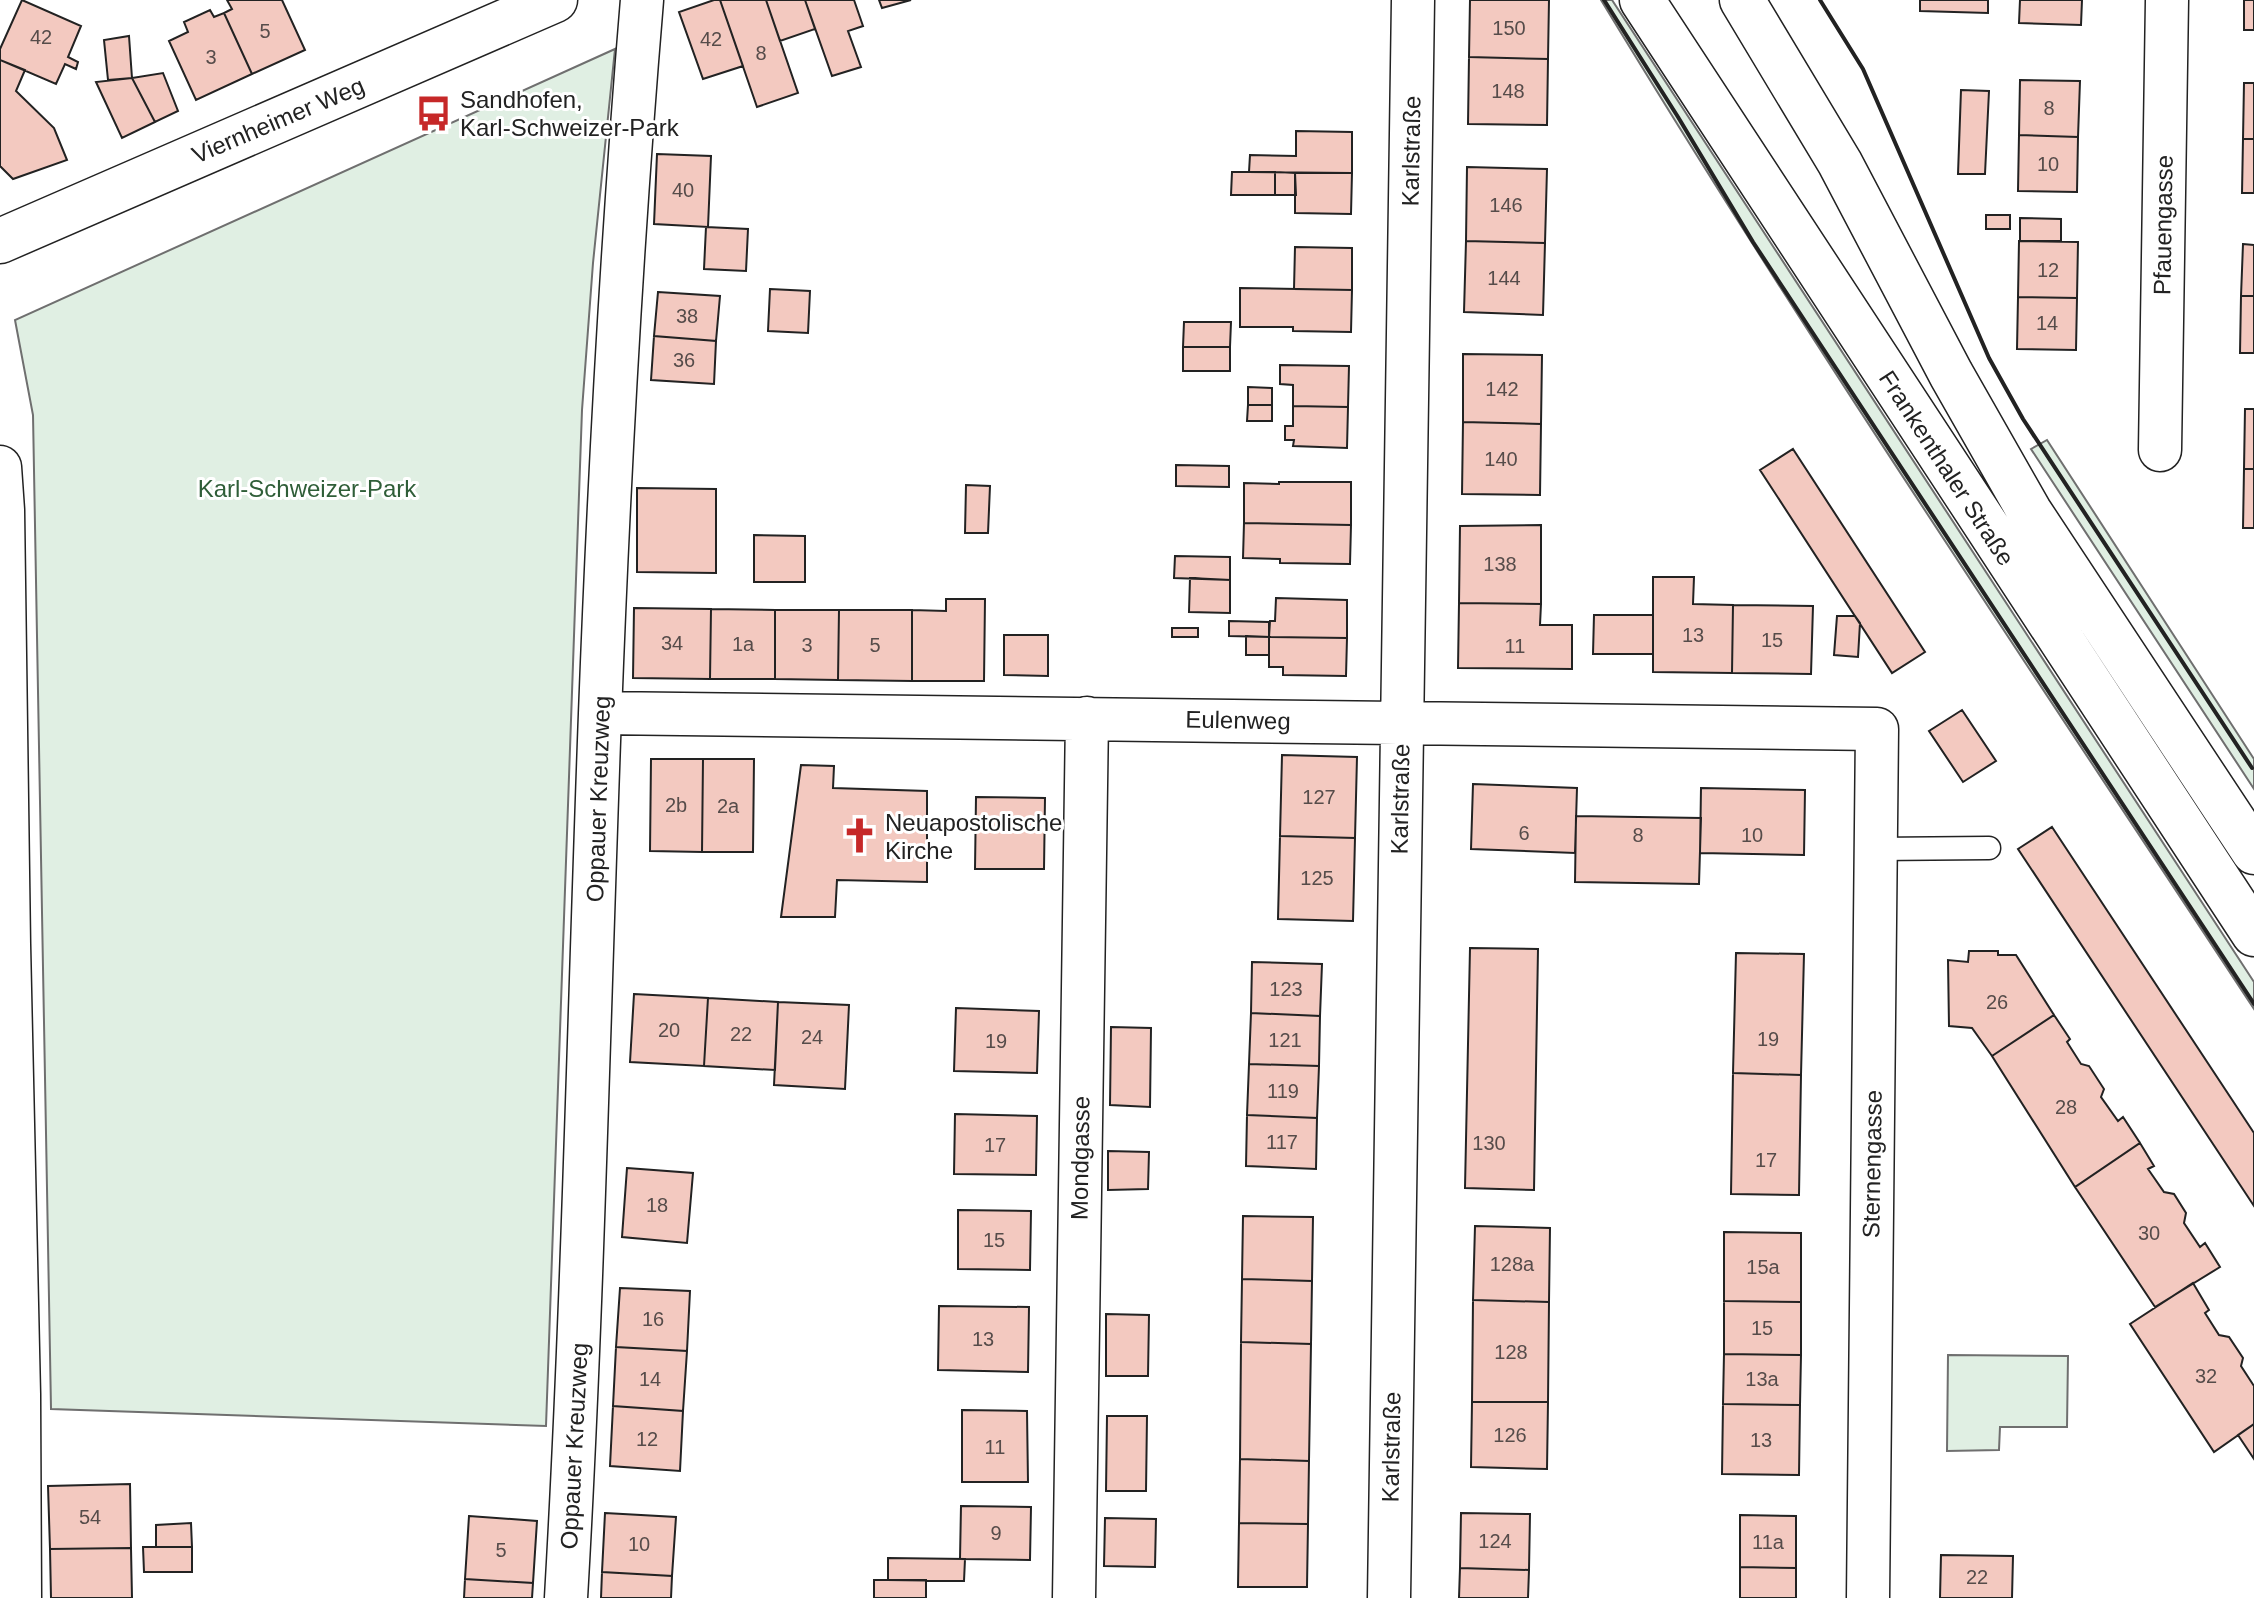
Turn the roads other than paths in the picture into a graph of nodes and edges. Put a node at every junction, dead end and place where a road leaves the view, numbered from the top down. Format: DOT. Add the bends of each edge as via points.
graph roads {
  1 [pos="555,0"];
  2 [pos="642,0"];
  3 [pos="1413,0"];
  4 [pos="1642,0"];
  5 [pos="1742,0"];
  6 [pos="2167,0"];
  7 [pos="0,241"];
  8 [pos="2160,450"];
  9 [pos="0,467"];
  10 [pos="600,713"];
  11 [pos="1087,718"];
  12 [pos="1401,723"];
  13 [pos="1877,729"];
  14 [pos="1989,848"];
  15 [pos="1875,849"];
  16 [pos="2254,852"];
  17 [pos="2254,934"];
  18 [pos="4,944"];
  19 [pos="10,1445"];
  20 [pos="20,1598"];
  21 [pos="566,1598"];
  22 [pos="1074,1598"];
  23 [pos="1389,1598"];
  24 [pos="1868,1598"];
  1 -- 7 [label="main road, Viernheimer Weg"];
  2 -- 10 [label="street, Oppauer Kreuzweg"];
  3 -- 12 [label="street, Karlstraße"];
  4 -- 17 [label="main road, Frankenthaler Straße"];
  5 -- 16 [label="main road, Frankenthaler Straße" via="1840,163 2029,511"];
  6 -- 8 [label="street, Pfauengasse"];
  9 -- 18 [label="street"];
  10 -- 11 [label="street, Eulenweg"];
  10 -- 21 [label="street, Oppauer Kreuzweg"];
  11 -- 12 [label="street, Eulenweg"];
  11 -- 22 [label="street, Mondgasse"];
  12 -- 13 [label="street, Eulenweg"];
  12 -- 23 [label="street, Karlstraße"];
  13 -- 15 [label="street, Sternengasse"];
  14 -- 15 [label="lane"];
  15 -- 24 [label="street, Sternengasse"];
  18 -- 19 [label="street"];
  19 -- 20 [label="street"];
}
